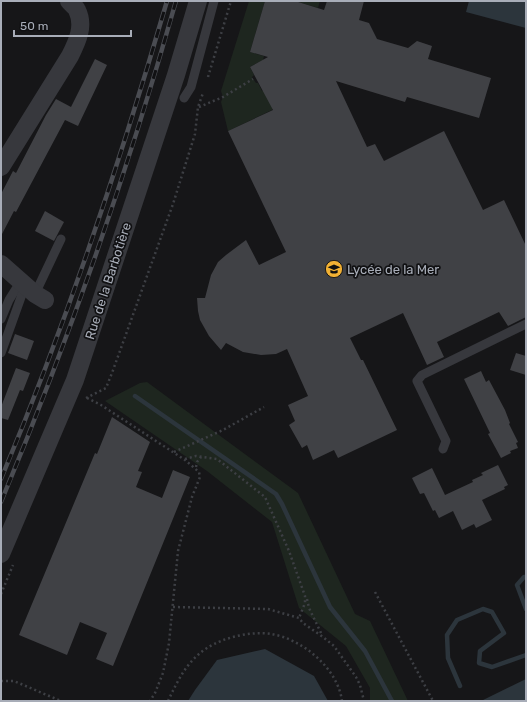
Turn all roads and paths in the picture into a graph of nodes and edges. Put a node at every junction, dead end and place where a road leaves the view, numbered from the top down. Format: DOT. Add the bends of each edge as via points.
graph roads {
  1 [pos="69,1"];
  2 [pos="198,1"];
  3 [pos="214,1"];
  4 [pos="231,1"];
  5 [pos="253,79"];
  6 [pos="207,80"];
  7 [pos="205,87"];
  8 [pos="184,98"];
  9 [pos="198,107"];
  10 [pos="1,167"];
  11 [pos="61,238"];
  12 [pos="1,264"];
  13 [pos="31,290"];
  14 [pos="1,319"];
  15 [pos="526,324"];
  16 [pos="1,353"];
  17 [pos="264,407"];
  18 [pos="442,450"];
  19 [pos="174,452"];
  20 [pos="201,457"];
  21 [pos="185,460"];
  22 [pos="196,468"];
  23 [pos="1,554"];
  24 [pos="375,592"];
  25 [pos="306,596"];
  26 [pos="173,607"];
  27 [pos="299,618"];
  28 [pos="323,637"];
  29 [pos="1,681"];
  30 [pos="61,701"];
  31 [pos="150,701"];
  32 [pos="168,701"];
  33 [pos="342,701"];
  34 [pos="364,701"];
  35 [pos="433,701"];
  1 -- 10 [label="street" via="77,10 81,25 78,40"];
  2 -- 23 [label="street, Rue de la Barbotière" via="75,380"];
  3 -- 8 [label="lane" via="191,87"];
  4 -- 6 [label="path"];
  5 -- 9 [label="path" via="223,97"];
  7 -- 9 [label="path"];
  9 -- 19 [label="path" via="195,134 173,204 112,373 106,388 86,398"];
  11 -- 13 [label="lane"];
  12 -- 13 [label="street"];
  13 -- 14 [label="lane" via="9,300"];
  13 -- 16 [label="lane"];
  15 -- 18 [label="lane" via="422,375 417,381 446,441"];
  17 -- 19 [label="path" via="223,430"];
  19 -- 21 [label="path"];
  20 -- 21 [label="path"];
  20 -- 22 [label="path"];
  20 -- 25 [label="path" via="222,462 265,497"];
  21 -- 22 [label="path"];
  22 -- 26 [label="path" via="200,478 192,497 178,551"];
  24 -- 35 [label="path"];
  25 -- 27 [label="path"];
  25 -- 28 [label="path"];
  26 -- 27 [label="path" via="268,610"];
  26 -- 31 [label="path" via="163,674"];
  27 -- 28 [label="path"];
  28 -- 34 [label="path" via="334,646 352,670 360,685"];
  29 -- 30 [label="path" via="14,681"];
  32 -- 33 [label="path" via="183,671 207,648 241,635 257,633 287,639 320,660 341,690"];
}
